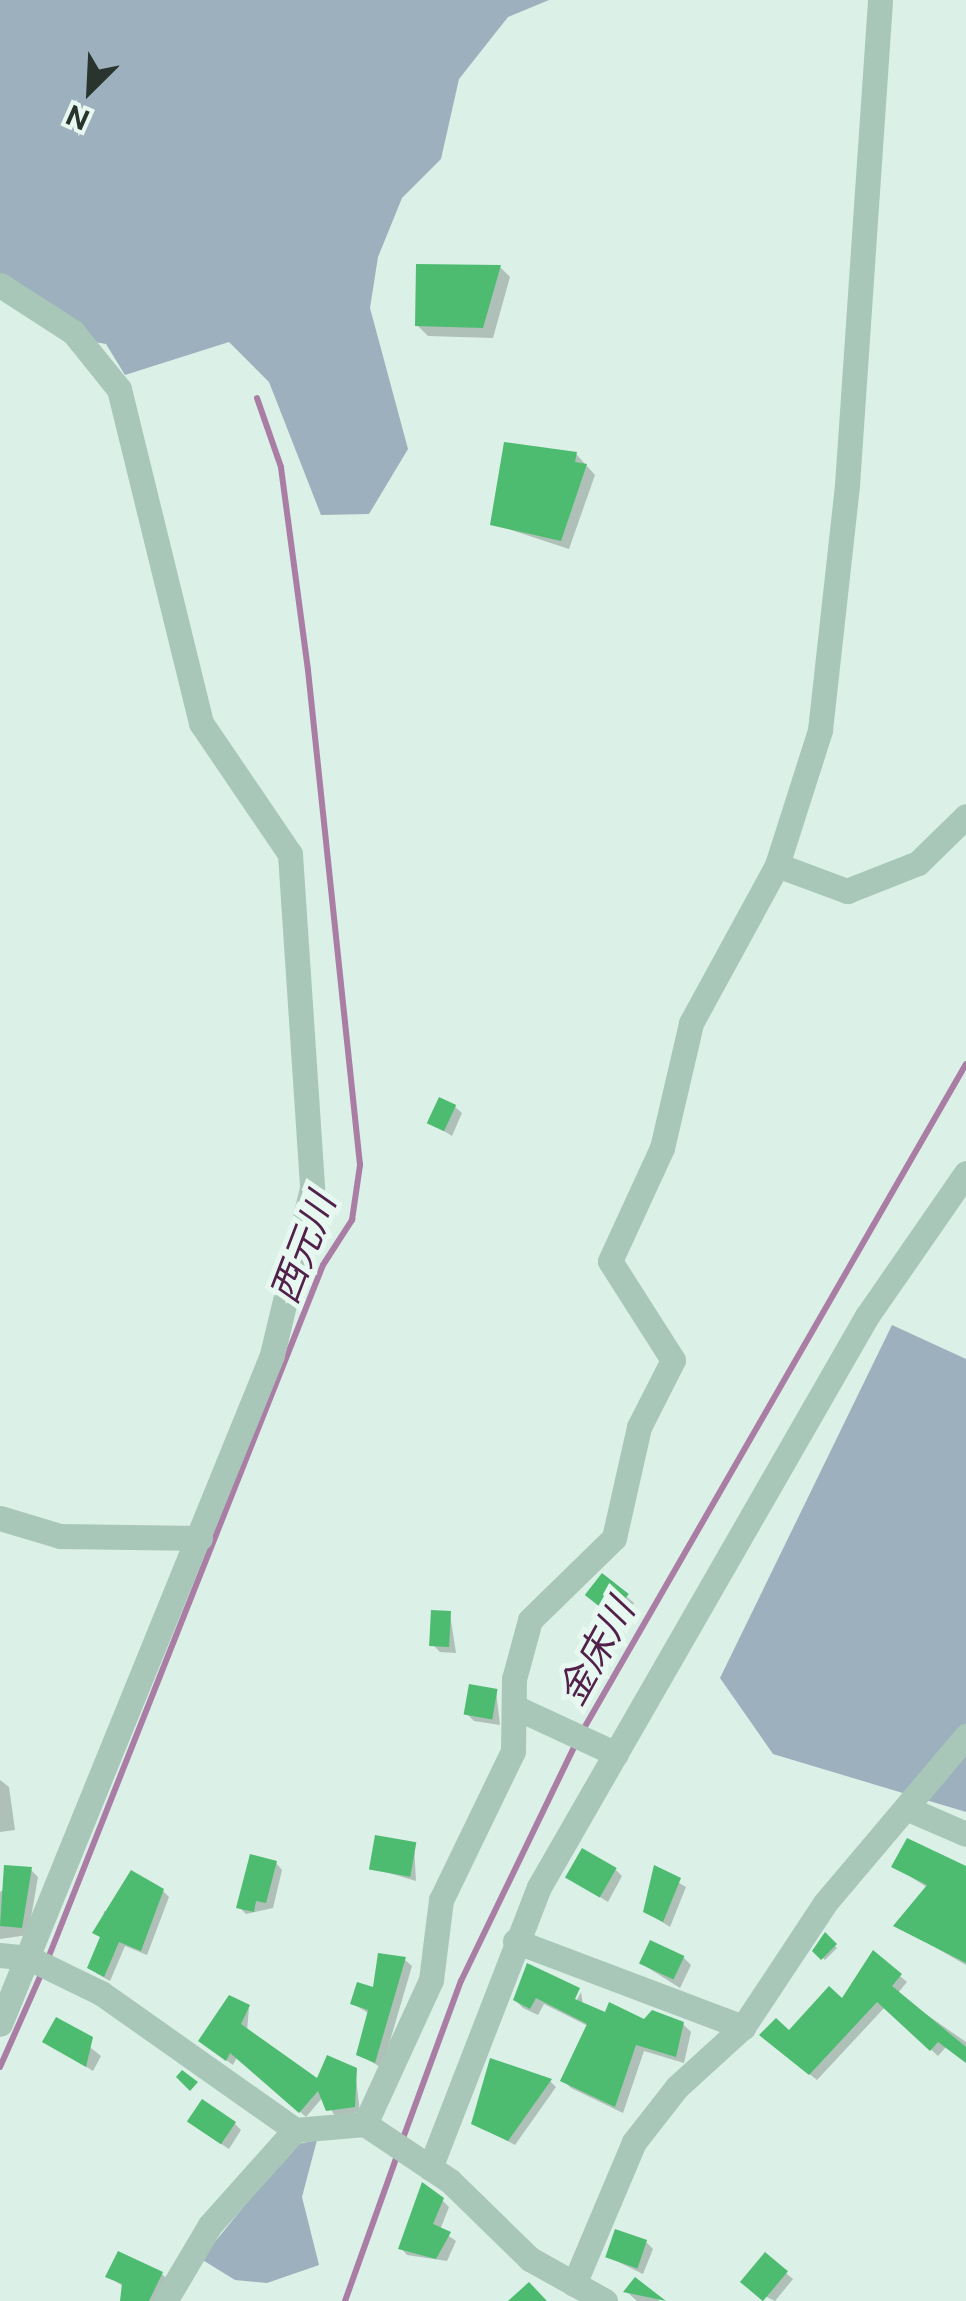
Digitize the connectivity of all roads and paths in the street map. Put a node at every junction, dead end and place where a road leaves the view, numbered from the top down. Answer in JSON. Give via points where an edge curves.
{"nodes":[{"id":1,"x":880,"y":0,"type":"edge"},
{"id":2,"x":0,"y":285,"type":"edge"},
{"id":3,"x":966,"y":816,"type":"edge"},
{"id":4,"x":777,"y":864,"type":"junction"},
{"id":5,"x":966,"y":1173,"type":"edge"},
{"id":6,"x":0,"y":1518,"type":"edge"},
{"id":7,"x":200,"y":1538,"type":"junction"},
{"id":8,"x":517,"y":1708,"type":"junction"},
{"id":9,"x":966,"y":1736,"type":"edge"},
{"id":10,"x":608,"y":1751,"type":"junction"},
{"id":11,"x":906,"y":1808,"type":"junction"},
{"id":12,"x":966,"y":1834,"type":"edge"},
{"id":13,"x":515,"y":1941,"type":"junction"},
{"id":14,"x":0,"y":1954,"type":"edge"},
{"id":15,"x":29,"y":1958,"type":"junction"},
{"id":16,"x":0,"y":2024,"type":"edge"},
{"id":17,"x":743,"y":2027,"type":"junction"},
{"id":18,"x":370,"y":2127,"type":"junction"},
{"id":19,"x":295,"y":2130,"type":"junction"},
{"id":20,"x":430,"y":2168,"type":"junction"},
{"id":21,"x":574,"y":2284,"type":"junction"},
{"id":22,"x":164,"y":2301,"type":"edge"},
{"id":23,"x":604,"y":2301,"type":"edge"}],
"edges":[{"from":1,"to":4,"type":"street","via":[[847,485],[820,730]]},
{"from":2,"to":7,"type":"street","via":[[73,332],[119,389],[200,723],[290,854],[312,1188],[272,1355]]},
{"from":3,"to":4,"type":"street","via":[[918,863],[847,891]]},
{"from":4,"to":8,"type":"street","via":[[691,1023],[662,1148],[610,1261],[673,1360],[639,1427],[614,1538],[530,1620],[514,1679]]},
{"from":5,"to":10,"type":"street","via":[[867,1316]]},
{"from":6,"to":7,"type":"street","via":[[60,1536]]},
{"from":7,"to":15,"type":"street"},
{"from":8,"to":10,"type":"street"},
{"from":8,"to":18,"type":"street","via":[[513,1751],[441,1900],[430,1980]]},
{"from":9,"to":11,"type":"street"},
{"from":10,"to":13,"type":"street"},
{"from":11,"to":12,"type":"street"},
{"from":11,"to":17,"type":"street","via":[[784,1957]]},
{"from":13,"to":17,"type":"street"},
{"from":13,"to":20,"type":"street"},
{"from":14,"to":15,"type":"street"},
{"from":15,"to":16,"type":"street"},
{"from":15,"to":19,"type":"street","via":[[152,2024]]},
{"from":17,"to":21,"type":"street","via":[[634,2142]]},
{"from":18,"to":19,"type":"street"},
{"from":18,"to":20,"type":"street"},
{"from":19,"to":22,"type":"street","via":[[210,2226]]},
{"from":20,"to":21,"type":"street","via":[[530,2258]]},
{"from":21,"to":23,"type":"street"}]}
